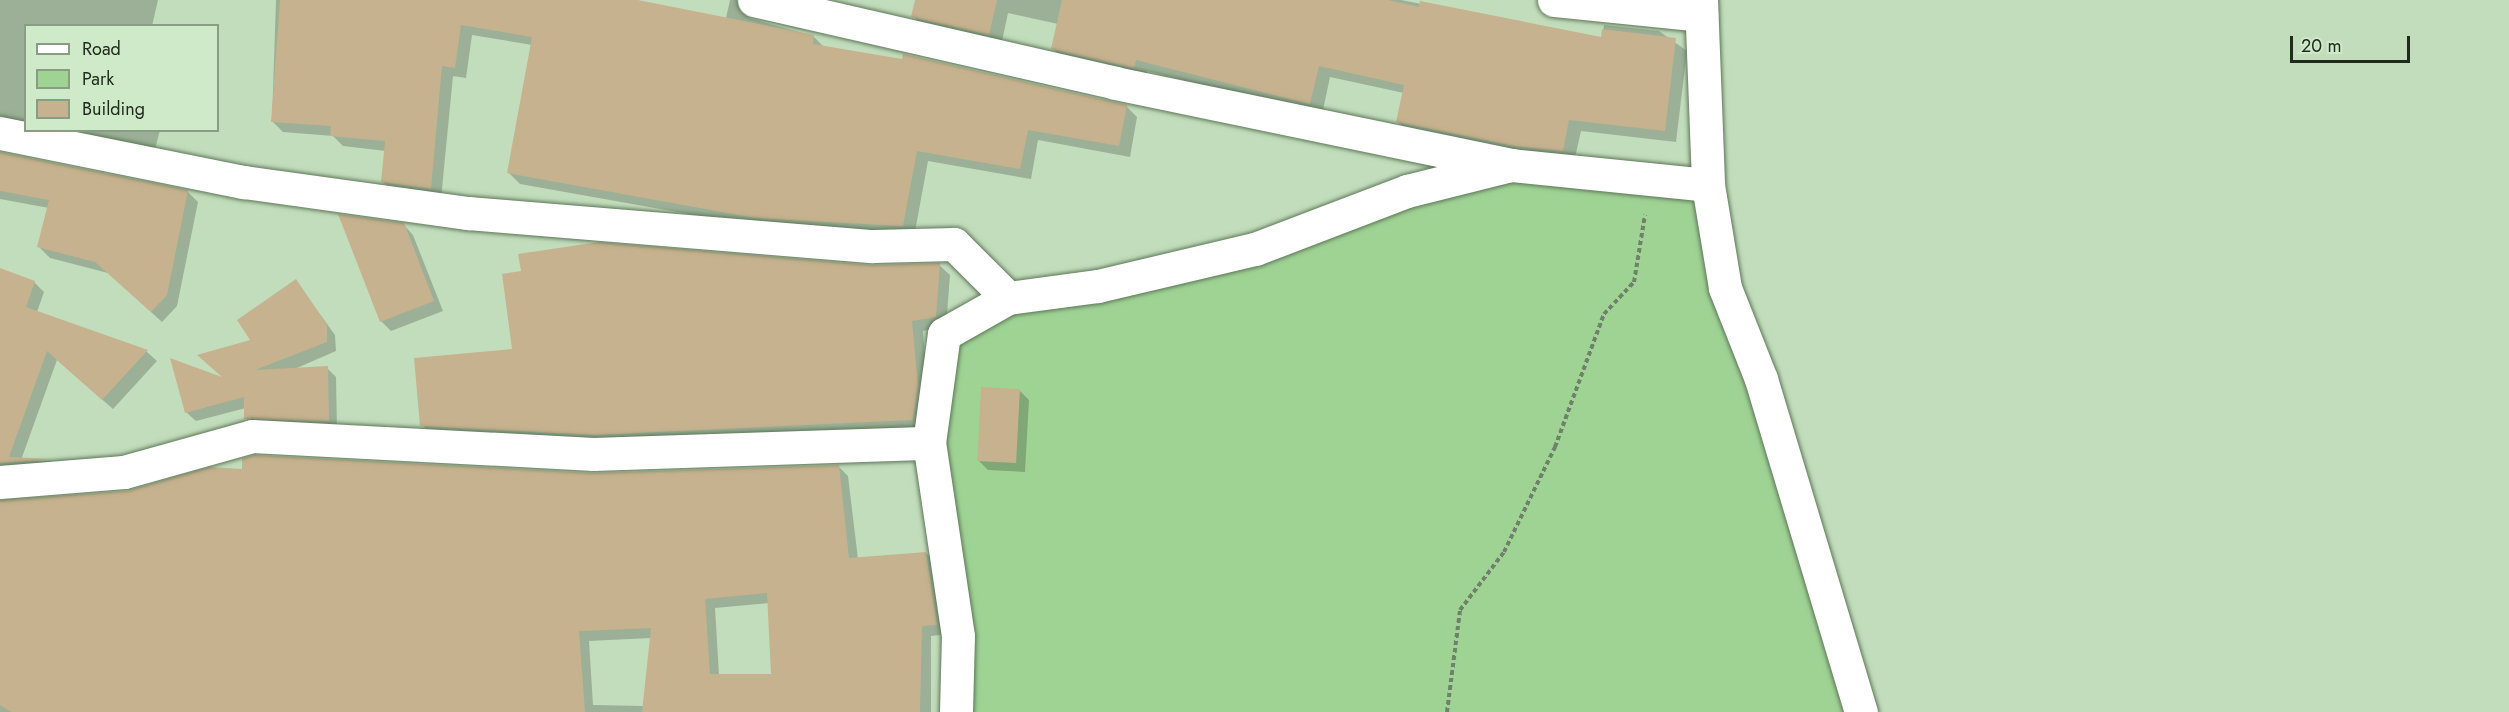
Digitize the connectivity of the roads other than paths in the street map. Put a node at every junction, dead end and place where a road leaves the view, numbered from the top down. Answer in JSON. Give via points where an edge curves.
{"nodes":[{"id":1,"x":754,"y":0,"type":"edge"},
{"id":2,"x":1554,"y":0,"type":"edge"},
{"id":3,"x":1701,"y":8,"type":"edge"},
{"id":4,"x":0,"y":133,"type":"edge"},
{"id":5,"x":1511,"y":165,"type":"junction"},
{"id":6,"x":1708,"y":185,"type":"junction"},
{"id":7,"x":1008,"y":297,"type":"junction"},
{"id":8,"x":929,"y":443,"type":"junction"},
{"id":9,"x":0,"y":482,"type":"edge"},
{"id":10,"x":956,"y":712,"type":"edge"},
{"id":11,"x":1861,"y":712,"type":"edge"}],
"edges":[{"from":1,"to":5,"type":"street","via":[[1115,83]]},
{"from":2,"to":3,"type":"street"},
{"from":3,"to":6,"type":"street"},
{"from":4,"to":7,"type":"street","via":[[244,182],[468,213],[873,246],[954,244]]},
{"from":5,"to":6,"type":"street"},
{"from":5,"to":7,"type":"street","via":[[1407,191],[1255,249],[1098,286]]},
{"from":6,"to":11,"type":"street","via":[[1725,288],[1761,379]]},
{"from":7,"to":8,"type":"street","via":[[944,334]]},
{"from":8,"to":9,"type":"street","via":[[594,454],[252,436],[124,472]]},
{"from":8,"to":10,"type":"street","via":[[958,636]]}]}
